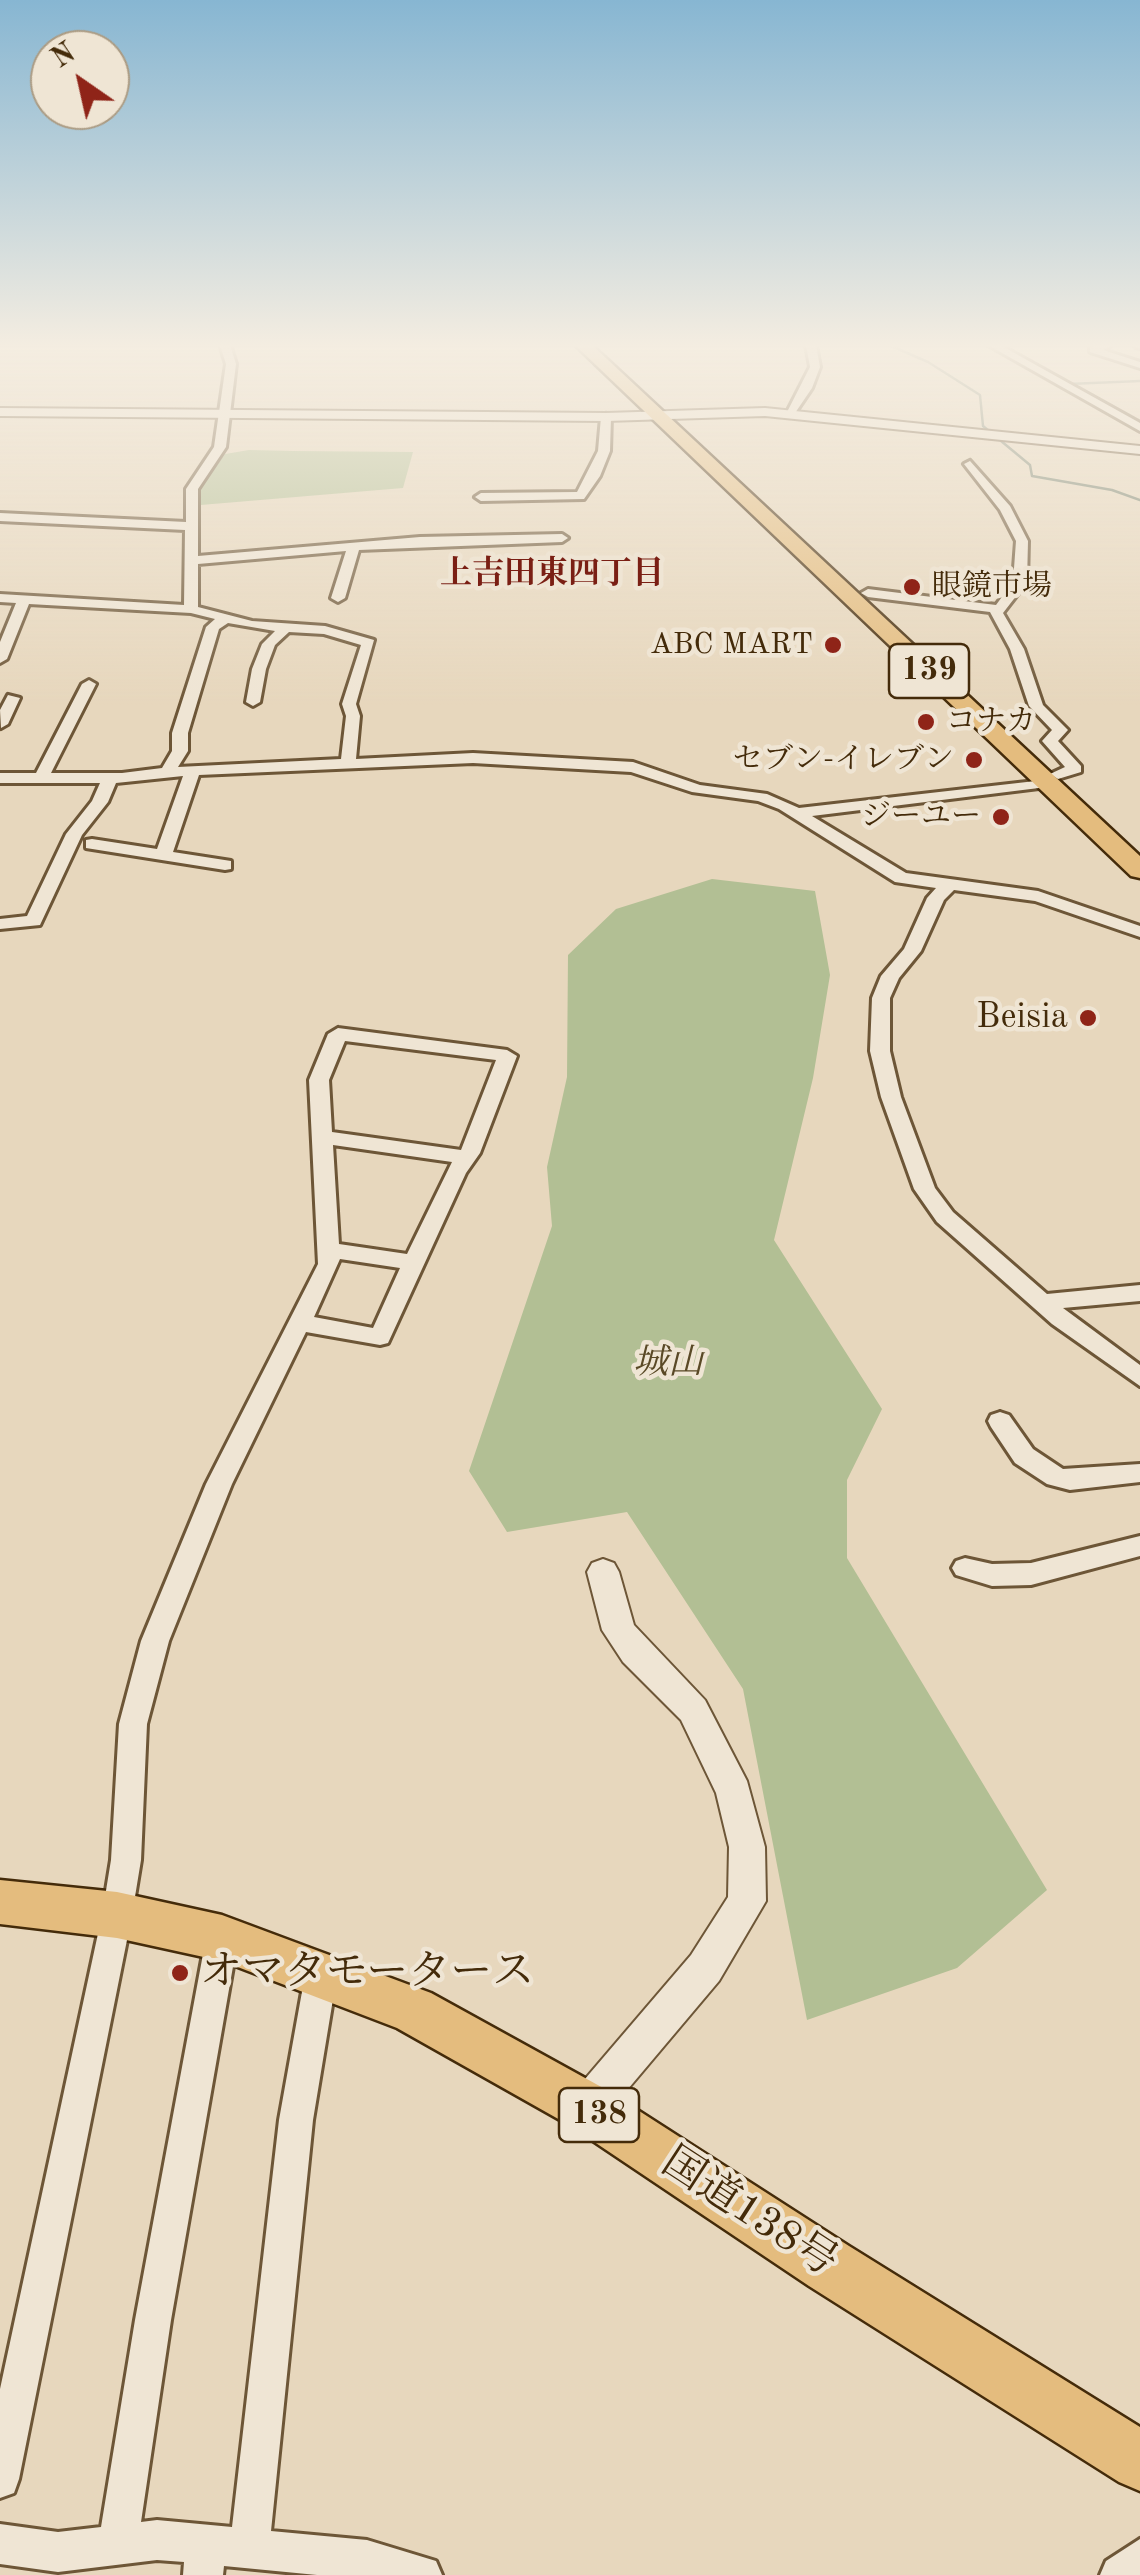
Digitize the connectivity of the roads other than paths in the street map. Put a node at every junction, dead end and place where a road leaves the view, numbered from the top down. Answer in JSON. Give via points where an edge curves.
{"nodes":[{"id":1,"x":208,"y":465,"type":"edge"},
{"id":2,"x":598,"y":465,"type":"edge"},
{"id":3,"x":719,"y":465,"type":"edge"},
{"id":4,"x":723,"y":465,"type":"edge"},
{"id":5,"x":971,"y":465,"type":"edge"},
{"id":6,"x":482,"y":497,"type":"dead end"},
{"id":7,"x":0,"y":516,"type":"edge"},
{"id":8,"x":188,"y":526,"type":"junction"},
{"id":9,"x":562,"y":538,"type":"dead end"},
{"id":10,"x":353,"y":548,"type":"junction"},
{"id":11,"x":189,"y":561,"type":"junction"},
{"id":12,"x":868,"y":593,"type":"junction"},
{"id":13,"x":25,"y":597,"type":"junction"},
{"id":14,"x":0,"y":598,"type":"edge"},
{"id":15,"x":190,"y":608,"type":"junction"},
{"id":16,"x":999,"y":609,"type":"junction"},
{"id":17,"x":226,"y":618,"type":"junction"},
{"id":18,"x":286,"y":627,"type":"junction"},
{"id":19,"x":320,"y":630,"type":"junction"},
{"id":20,"x":0,"y":659,"type":"edge"},
{"id":21,"x":89,"y":684,"type":"dead end"},
{"id":22,"x":252,"y":702,"type":"dead end"},
{"id":23,"x":348,"y":764,"type":"junction"},
{"id":24,"x":192,"y":771,"type":"junction"},
{"id":25,"x":167,"y":772,"type":"junction"},
{"id":26,"x":0,"y":778,"type":"edge"},
{"id":27,"x":41,"y":778,"type":"junction"},
{"id":28,"x":110,"y":778,"type":"junction"},
{"id":29,"x":1053,"y":778,"type":"junction"},
{"id":30,"x":797,"y":813,"type":"junction"},
{"id":31,"x":83,"y":826,"type":"junction"},
{"id":32,"x":1140,"y":852,"type":"edge"},
{"id":33,"x":163,"y":856,"type":"junction"},
{"id":34,"x":225,"y":865,"type":"dead end"},
{"id":35,"x":1140,"y":870,"type":"edge"},
{"id":36,"x":949,"y":885,"type":"junction"},
{"id":37,"x":0,"y":924,"type":"edge"},
{"id":38,"x":1140,"y":932,"type":"edge"},
{"id":39,"x":320,"y":1137,"type":"junction"},
{"id":40,"x":467,"y":1157,"type":"junction"},
{"id":41,"x":327,"y":1250,"type":"junction"},
{"id":42,"x":414,"y":1263,"type":"junction"},
{"id":43,"x":1140,"y":1293,"type":"edge"},
{"id":44,"x":1042,"y":1302,"type":"junction"},
{"id":45,"x":300,"y":1322,"type":"junction"},
{"id":46,"x":1140,"y":1377,"type":"edge"},
{"id":47,"x":1000,"y":1421,"type":"dead end"},
{"id":48,"x":1140,"y":1473,"type":"edge"},
{"id":49,"x":1140,"y":1546,"type":"edge"},
{"id":50,"x":965,"y":1568,"type":"dead end"},
{"id":51,"x":603,"y":1572,"type":"dead end"},
{"id":52,"x":0,"y":1902,"type":"edge"},
{"id":53,"x":116,"y":1915,"type":"junction"},
{"id":54,"x":222,"y":1938,"type":"junction"},
{"id":55,"x":321,"y":1975,"type":"junction"},
{"id":56,"x":587,"y":2108,"type":"junction"},
{"id":57,"x":1140,"y":2462,"type":"edge"},
{"id":58,"x":0,"y":2479,"type":"edge"},
{"id":59,"x":118,"y":2544,"type":"junction"},
{"id":60,"x":0,"y":2546,"type":"edge"},
{"id":61,"x":248,"y":2549,"type":"junction"},
{"id":62,"x":1140,"y":2559,"type":"edge"},
{"id":63,"x":204,"y":2560,"type":"edge"},
{"id":64,"x":336,"y":2566,"type":"edge"},
{"id":65,"x":422,"y":2575,"type":"edge"},
{"id":66,"x":1120,"y":2575,"type":"edge"}],
"edges":[{"from":1,"to":8,"type":"street","via":[[192,490]]},
{"from":2,"to":6,"type":"street","via":[[580,496]]},
{"from":3,"to":29,"type":"highway","number":"139"},
{"from":4,"to":12,"type":"highway","number":"139"},
{"from":5,"to":16,"type":"street","via":[[1006,508],[1022,541],[1020,582]]},
{"from":7,"to":8,"type":"street"},
{"from":8,"to":11,"type":"street"},
{"from":9,"to":10,"type":"street"},
{"from":10,"to":11,"type":"street"},
{"from":10,"to":19,"type":"street"},
{"from":11,"to":15,"type":"street"},
{"from":12,"to":16,"type":"street"},
{"from":12,"to":29,"type":"highway","number":"139"},
{"from":13,"to":14,"type":"street"},
{"from":13,"to":15,"type":"street"},
{"from":13,"to":20,"type":"street"},
{"from":15,"to":17,"type":"street"},
{"from":16,"to":29,"type":"street","via":[[1036,706],[1060,730],[1050,741],[1074,769]]},
{"from":17,"to":18,"type":"street"},
{"from":17,"to":25,"type":"street","via":[[213,628],[180,751]]},
{"from":18,"to":19,"type":"street"},
{"from":18,"to":22,"type":"street","via":[[269,644]]},
{"from":19,"to":23,"type":"street","via":[[368,643],[349,704]]},
{"from":21,"to":27,"type":"street"},
{"from":23,"to":24,"type":"street"},
{"from":23,"to":30,"type":"street","via":[[473,758],[632,767],[698,788],[760,797]]},
{"from":24,"to":25,"type":"street"},
{"from":24,"to":33,"type":"street"},
{"from":25,"to":28,"type":"street"},
{"from":26,"to":27,"type":"street"},
{"from":27,"to":28,"type":"street"},
{"from":28,"to":31,"type":"street"},
{"from":29,"to":30,"type":"street"},
{"from":29,"to":32,"type":"highway","number":"139"},
{"from":29,"to":35,"type":"highway","number":"139"},
{"from":30,"to":36,"type":"street","via":[[901,878]]},
{"from":31,"to":33,"type":"street","via":[[98,830],[92,853]]},
{"from":31,"to":37,"type":"street","via":[[34,921]]},
{"from":33,"to":34,"type":"street"},
{"from":36,"to":38,"type":"street","via":[[1038,896]]},
{"from":36,"to":44,"type":"street","via":[[890,976],[881,998],[880,1052],[925,1189],[946,1217]]},
{"from":39,"to":40,"type":"street"},
{"from":39,"to":40,"type":"street","via":[[319,1080],[338,1034],[507,1056]]},
{"from":39,"to":41,"type":"street"},
{"from":40,"to":42,"type":"street"},
{"from":41,"to":42,"type":"street"},
{"from":41,"to":45,"type":"street","via":[[329,1264]]},
{"from":42,"to":45,"type":"street","via":[[380,1337]]},
{"from":43,"to":44,"type":"street"},
{"from":44,"to":46,"type":"street"},
{"from":45,"to":53,"type":"street","via":[[219,1484],[155,1640],[133,1724],[126,1860]]},
{"from":47,"to":48,"type":"street","via":[[1024,1456],[1056,1477]]},
{"from":49,"to":50,"type":"street","via":[[1032,1574],[992,1576]]},
{"from":51,"to":56,"type":"street","via":[[619,1630],[693,1710],[734,1792],[747,1847],[747,1901],[705,1968]]},
{"from":52,"to":53,"type":"highway","name":"国道138号","number":"138"},
{"from":53,"to":54,"type":"highway","name":"国道138号","number":"138"},
{"from":53,"to":58,"type":"street"},
{"from":54,"to":55,"type":"highway","name":"国道138号","number":"138"},
{"from":54,"to":59,"type":"street"},
{"from":55,"to":56,"type":"highway","name":"国道138号","number":"138","via":[[412,2010]]},
{"from":55,"to":61,"type":"street","via":[[296,2120]]},
{"from":56,"to":57,"type":"highway","name":"国道138号","number":"138"},
{"from":59,"to":60,"type":"street","via":[[58,2552]]},
{"from":59,"to":63,"type":"street","via":[[157,2540]]},
{"from":61,"to":63,"type":"street"},
{"from":61,"to":64,"type":"street"},
{"from":62,"to":66,"type":"street"},
{"from":64,"to":65,"type":"street","via":[[382,2563]]}]}
